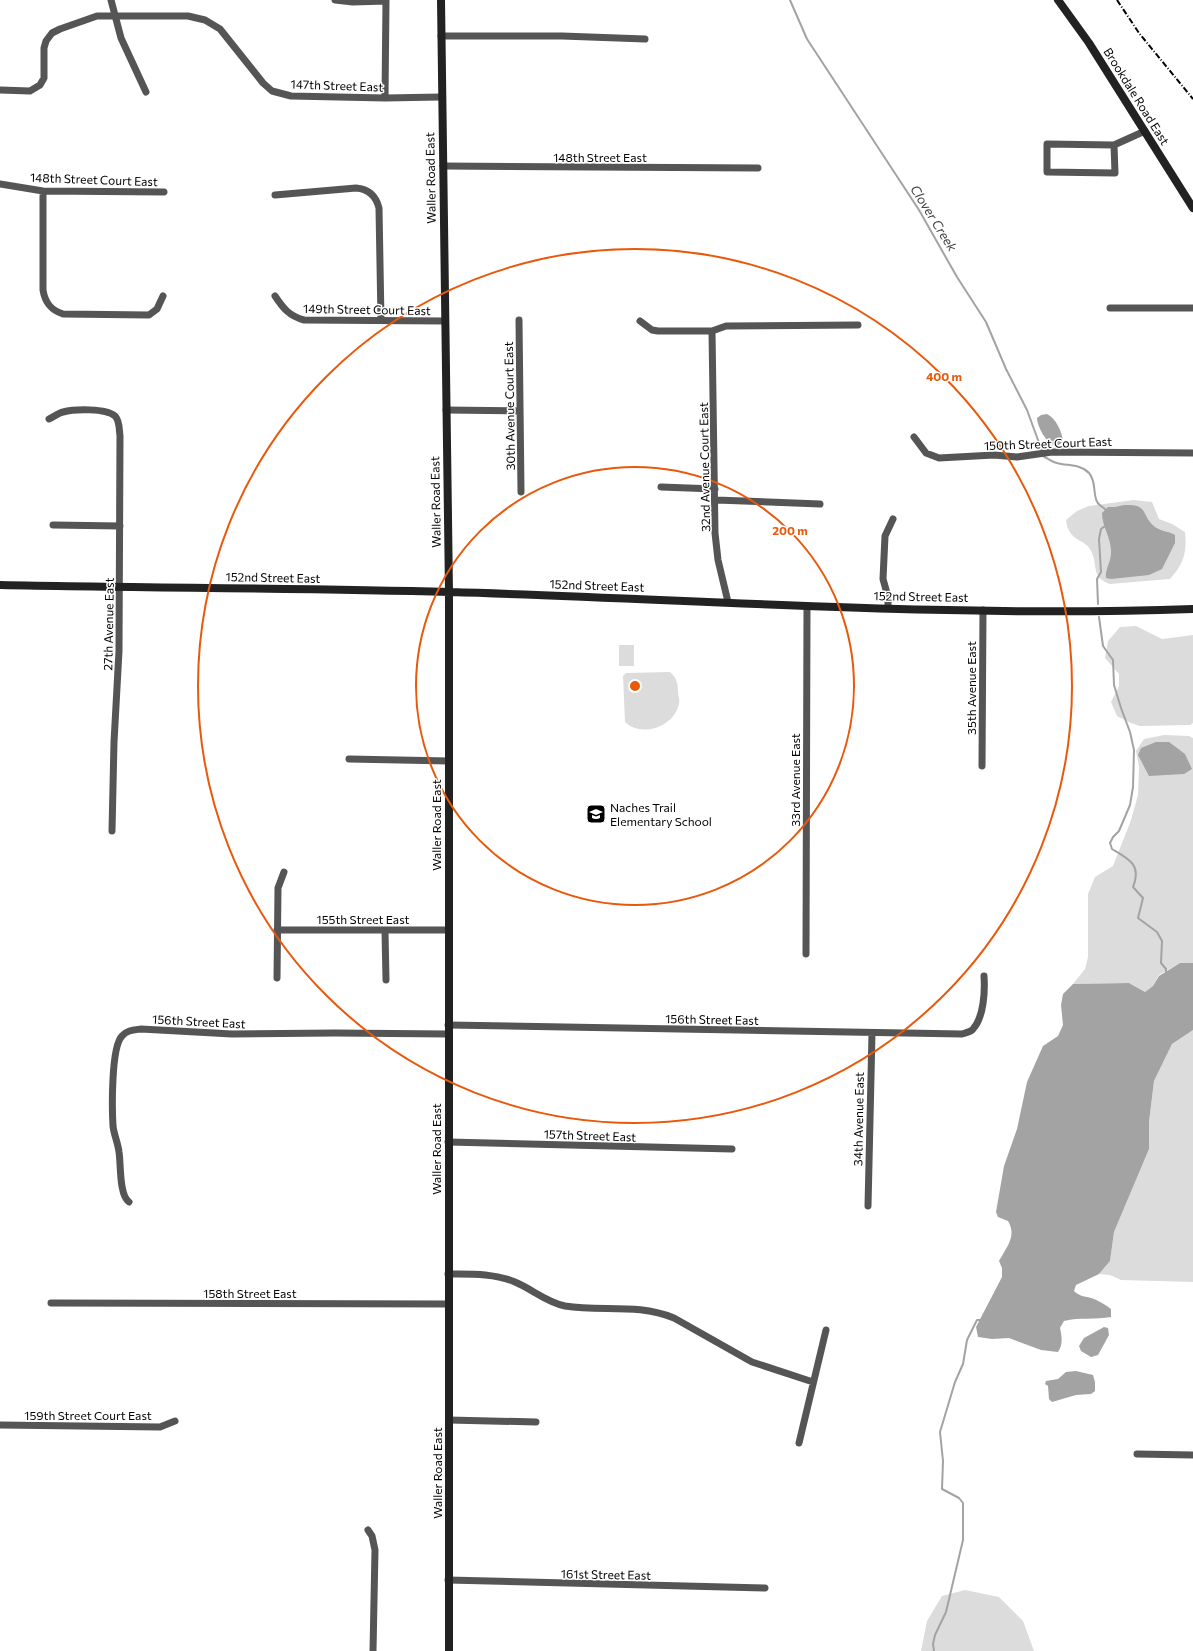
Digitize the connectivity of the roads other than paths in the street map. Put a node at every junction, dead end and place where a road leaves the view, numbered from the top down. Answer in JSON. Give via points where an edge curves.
{"nodes":[{"id":1,"x":111,"y":0,"type":"edge"},
{"id":2,"x":336,"y":0,"type":"edge"},
{"id":3,"x":386,"y":0,"type":"edge"},
{"id":4,"x":441,"y":0,"type":"edge"},
{"id":5,"x":1058,"y":0,"type":"edge"},
{"id":6,"x":114,"y":15,"type":"junction"},
{"id":7,"x":441,"y":36,"type":"junction"},
{"id":8,"x":645,"y":39,"type":"dead end"},
{"id":9,"x":0,"y":90,"type":"edge"},
{"id":10,"x":146,"y":92,"type":"dead end"},
{"id":11,"x":441,"y":97,"type":"junction"},
{"id":12,"x":385,"y":98,"type":"junction"},
{"id":13,"x":1145,"y":130,"type":"junction"},
{"id":14,"x":1114,"y":146,"type":"junction"},
{"id":15,"x":443,"y":166,"type":"junction"},
{"id":16,"x":758,"y":168,"type":"dead end"},
{"id":17,"x":0,"y":184,"type":"edge"},
{"id":18,"x":43,"y":191,"type":"junction"},
{"id":19,"x":164,"y":192,"type":"dead end"},
{"id":20,"x":275,"y":195,"type":"dead end"},
{"id":21,"x":1193,"y":208,"type":"edge"},
{"id":22,"x":163,"y":296,"type":"dead end"},
{"id":23,"x":275,"y":296,"type":"dead end"},
{"id":24,"x":1110,"y":308,"type":"dead end"},
{"id":25,"x":1193,"y":308,"type":"edge"},
{"id":26,"x":380,"y":320,"type":"junction"},
{"id":27,"x":519,"y":320,"type":"dead end"},
{"id":28,"x":444,"y":321,"type":"junction"},
{"id":29,"x":640,"y":321,"type":"dead end"},
{"id":30,"x":858,"y":325,"type":"dead end"},
{"id":31,"x":712,"y":332,"type":"junction"},
{"id":32,"x":446,"y":410,"type":"junction"},
{"id":33,"x":520,"y":411,"type":"junction"},
{"id":34,"x":49,"y":420,"type":"dead end"},
{"id":35,"x":914,"y":437,"type":"dead end"},
{"id":36,"x":1193,"y":453,"type":"edge"},
{"id":37,"x":661,"y":487,"type":"dead end"},
{"id":38,"x":715,"y":489,"type":"junction"},
{"id":39,"x":521,"y":492,"type":"dead end"},
{"id":40,"x":716,"y":500,"type":"junction"},
{"id":41,"x":820,"y":504,"type":"dead end"},
{"id":42,"x":893,"y":519,"type":"dead end"},
{"id":43,"x":54,"y":525,"type":"dead end"},
{"id":44,"x":120,"y":526,"type":"junction"},
{"id":45,"x":0,"y":585,"type":"edge"},
{"id":46,"x":120,"y":587,"type":"junction"},
{"id":47,"x":449,"y":592,"type":"junction"},
{"id":48,"x":728,"y":602,"type":"junction"},
{"id":49,"x":807,"y":606,"type":"junction"},
{"id":50,"x":888,"y":608,"type":"junction"},
{"id":51,"x":1193,"y":609,"type":"edge"},
{"id":52,"x":983,"y":610,"type":"junction"},
{"id":53,"x":349,"y":759,"type":"dead end"},
{"id":54,"x":449,"y":761,"type":"junction"},
{"id":55,"x":982,"y":766,"type":"dead end"},
{"id":56,"x":112,"y":831,"type":"dead end"},
{"id":57,"x":284,"y":872,"type":"dead end"},
{"id":58,"x":277,"y":930,"type":"junction"},
{"id":59,"x":448,"y":930,"type":"junction"},
{"id":60,"x":385,"y":931,"type":"junction"},
{"id":61,"x":806,"y":954,"type":"dead end"},
{"id":62,"x":984,"y":976,"type":"dead end"},
{"id":63,"x":277,"y":978,"type":"dead end"},
{"id":64,"x":386,"y":980,"type":"dead end"},
{"id":65,"x":448,"y":1024,"type":"junction"},
{"id":66,"x":872,"y":1033,"type":"junction"},
{"id":67,"x":448,"y":1034,"type":"junction"},
{"id":68,"x":448,"y":1142,"type":"junction"},
{"id":69,"x":732,"y":1149,"type":"dead end"},
{"id":70,"x":129,"y":1202,"type":"dead end"},
{"id":71,"x":868,"y":1206,"type":"dead end"},
{"id":72,"x":448,"y":1274,"type":"junction"},
{"id":73,"x":51,"y":1303,"type":"dead end"},
{"id":74,"x":449,"y":1304,"type":"junction"},
{"id":75,"x":826,"y":1330,"type":"dead end"},
{"id":76,"x":813,"y":1382,"type":"junction"},
{"id":77,"x":449,"y":1420,"type":"junction"},
{"id":78,"x":175,"y":1421,"type":"dead end"},
{"id":79,"x":536,"y":1422,"type":"dead end"},
{"id":80,"x":0,"y":1425,"type":"edge"},
{"id":81,"x":799,"y":1442,"type":"dead end"},
{"id":82,"x":1137,"y":1454,"type":"dead end"},
{"id":83,"x":1193,"y":1455,"type":"edge"},
{"id":84,"x":368,"y":1530,"type":"dead end"},
{"id":85,"x":448,"y":1580,"type":"junction"},
{"id":86,"x":764,"y":1588,"type":"dead end"},
{"id":87,"x":373,"y":1651,"type":"edge"},
{"id":88,"x":449,"y":1651,"type":"edge"}],
"edges":[{"from":1,"to":6,"type":"street"},
{"from":2,"to":3,"type":"street"},
{"from":3,"to":12,"type":"street"},
{"from":4,"to":7,"type":"street","name":"Waller Road East"},
{"from":5,"to":13,"type":"street","name":"Brookdale Road East"},
{"from":6,"to":9,"type":"street","name":"147th Street East","via":[[96,16],[52,33],[44,48],[44,78],[38,87],[30,91]]},
{"from":6,"to":10,"type":"street","via":[[121,38]]},
{"from":6,"to":12,"type":"street","name":"147th Street East","via":[[188,16],[211,23],[220,29],[272,91],[291,96]]},
{"from":7,"to":8,"type":"street"},
{"from":7,"to":11,"type":"street","name":"Waller Road East"},
{"from":11,"to":12,"type":"street","name":"147th Street East"},
{"from":11,"to":15,"type":"street","name":"Waller Road East"},
{"from":13,"to":14,"type":"street"},
{"from":13,"to":21,"type":"street","name":"Brookdale Road East"},
{"from":14,"to":14,"type":"street","via":[[1047,144],[1047,172],[1115,173]]},
{"from":15,"to":16,"type":"street","name":"148th Street East"},
{"from":15,"to":28,"type":"street","name":"Waller Road East"},
{"from":17,"to":18,"type":"street","name":"148th Street Court East"},
{"from":18,"to":19,"type":"street","name":"148th Street Court East"},
{"from":18,"to":22,"type":"street","via":[[43,290],[52,310],[63,314],[149,315],[157,310]]},
{"from":20,"to":26,"type":"street","via":[[356,188],[365,190],[375,197],[379,208]]},
{"from":23,"to":26,"type":"street","name":"149th Street Court East","via":[[284,310],[295,318]]},
{"from":24,"to":25,"type":"street"},
{"from":26,"to":28,"type":"street","name":"149th Street Court East"},
{"from":27,"to":33,"type":"street","name":"30th Avenue Court East"},
{"from":28,"to":32,"type":"street","name":"Waller Road East"},
{"from":29,"to":31,"type":"street","via":[[652,330],[658,331]]},
{"from":30,"to":31,"type":"street","via":[[726,326]]},
{"from":31,"to":38,"type":"street","name":"32nd Avenue Court East"},
{"from":32,"to":33,"type":"street"},
{"from":32,"to":47,"type":"street","name":"Waller Road East"},
{"from":33,"to":39,"type":"street","name":"30th Avenue Court East"},
{"from":34,"to":44,"type":"street","name":"27th Avenue East","via":[[71,410],[104,411],[116,417],[120,436]]},
{"from":35,"to":36,"type":"street","name":"150th Street Court East","via":[[926,453],[939,458],[1017,456],[1052,452]]},
{"from":37,"to":38,"type":"street"},
{"from":38,"to":40,"type":"street","name":"32nd Avenue Court East"},
{"from":40,"to":41,"type":"street"},
{"from":40,"to":48,"type":"street","name":"32nd Avenue Court East","via":[[718,560]]},
{"from":42,"to":50,"type":"street","via":[[885,536],[884,579]]},
{"from":43,"to":44,"type":"street"},
{"from":44,"to":46,"type":"street","name":"27th Avenue East"},
{"from":45,"to":46,"type":"street","name":"152nd Street East"},
{"from":46,"to":47,"type":"street","name":"152nd Street East"},
{"from":46,"to":56,"type":"street","name":"27th Avenue East","via":[[120,651],[114,735]]},
{"from":47,"to":48,"type":"street","name":"152nd Street East"},
{"from":47,"to":54,"type":"street","name":"Waller Road East"},
{"from":48,"to":49,"type":"street","name":"152nd Street East"},
{"from":49,"to":50,"type":"street","name":"152nd Street East"},
{"from":49,"to":61,"type":"street","name":"33rd Avenue East"},
{"from":50,"to":52,"type":"street","name":"152nd Street East"},
{"from":51,"to":52,"type":"street","name":"152nd Street East"},
{"from":52,"to":55,"type":"street","name":"35th Avenue East"},
{"from":53,"to":54,"type":"street"},
{"from":54,"to":59,"type":"street","name":"Waller Road East"},
{"from":57,"to":58,"type":"street","via":[[278,888]]},
{"from":58,"to":60,"type":"street","name":"155th Street East"},
{"from":58,"to":63,"type":"street"},
{"from":59,"to":60,"type":"street","name":"155th Street East"},
{"from":59,"to":65,"type":"street","name":"Waller Road East"},
{"from":60,"to":64,"type":"street"},
{"from":62,"to":66,"type":"street","name":"156th Street East","via":[[985,993],[974,1028],[962,1034]]},
{"from":65,"to":66,"type":"street","name":"156th Street East"},
{"from":65,"to":67,"type":"street","name":"Waller Road East"},
{"from":66,"to":71,"type":"street","name":"34th Avenue East"},
{"from":67,"to":68,"type":"street","name":"Waller Road East"},
{"from":67,"to":70,"type":"street","name":"156th Street East","via":[[232,1034],[129,1030],[121,1036],[117,1045],[112,1102],[122,1191]]},
{"from":68,"to":69,"type":"street","name":"157th Street East"},
{"from":68,"to":72,"type":"street","name":"Waller Road East"},
{"from":72,"to":74,"type":"street","name":"Waller Road East"},
{"from":72,"to":76,"type":"street","via":[[492,1275],[506,1278],[548,1300],[566,1306],[638,1308],[661,1312],[752,1362]]},
{"from":73,"to":74,"type":"street","name":"158th Street East"},
{"from":74,"to":77,"type":"street","name":"Waller Road East"},
{"from":75,"to":76,"type":"street"},
{"from":76,"to":81,"type":"street"},
{"from":77,"to":79,"type":"street"},
{"from":77,"to":85,"type":"street","name":"Waller Road East"},
{"from":78,"to":80,"type":"street","name":"159th Street Court East","via":[[160,1427]]},
{"from":82,"to":83,"type":"street"},
{"from":84,"to":87,"type":"street","via":[[375,1550]]},
{"from":85,"to":86,"type":"street","name":"161st Street East"},
{"from":85,"to":88,"type":"street","name":"Waller Road East"}]}
